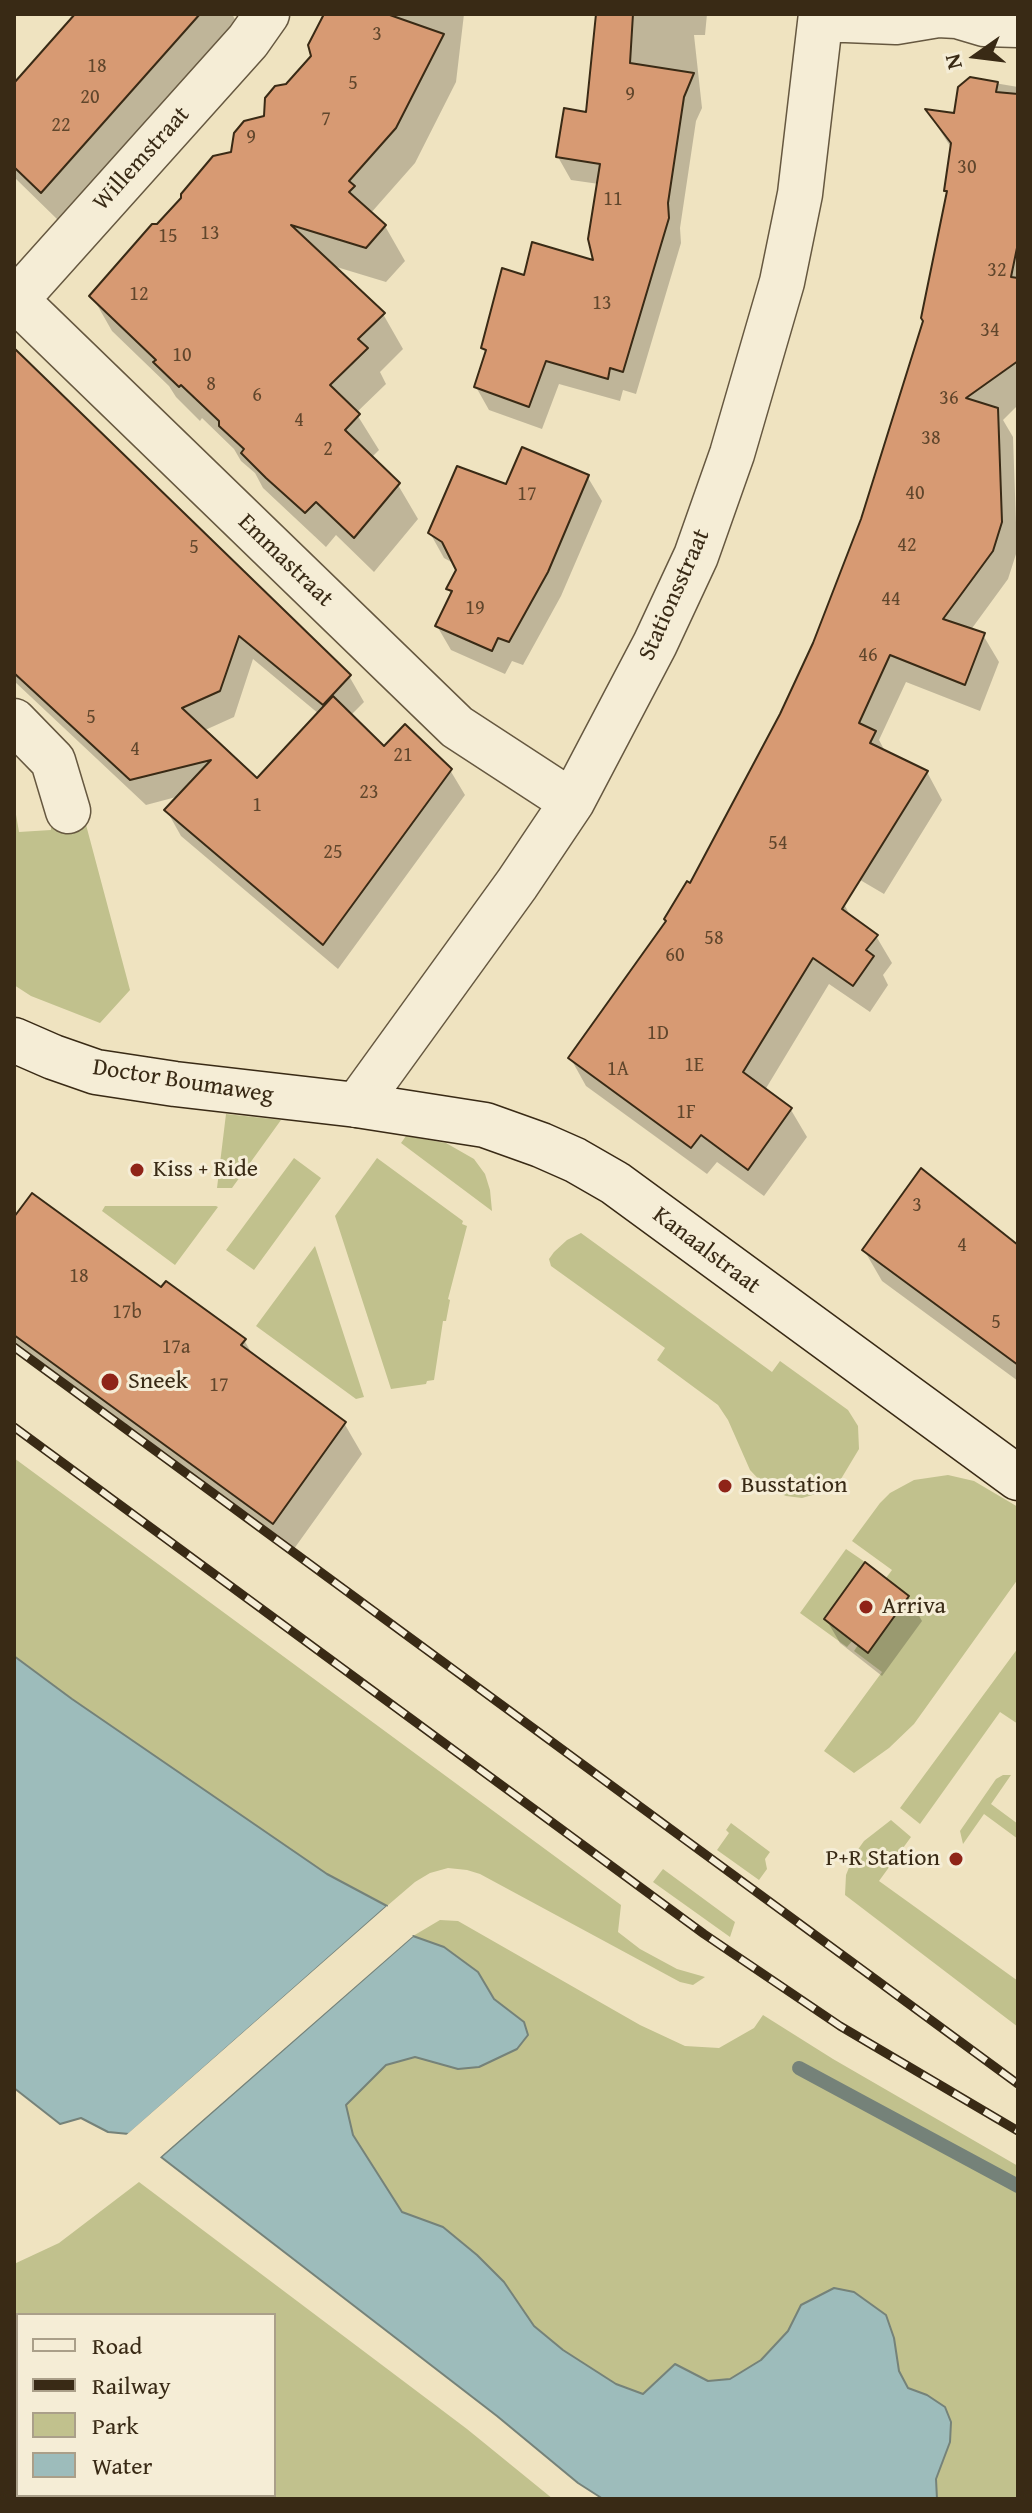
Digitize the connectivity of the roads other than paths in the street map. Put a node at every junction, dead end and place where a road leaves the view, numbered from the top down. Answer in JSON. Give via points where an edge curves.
{"nodes":[{"id":1,"x":267,"y":14,"type":"edge"},
{"id":2,"x":821,"y":17,"type":"edge"},
{"id":3,"x":1018,"y":25,"type":"edge"},
{"id":4,"x":20,"y":283,"type":"edge"},
{"id":5,"x":14,"y":721,"type":"edge"},
{"id":6,"x":572,"y":802,"type":"junction"},
{"id":7,"x":68,"y":811,"type":"dead end"},
{"id":8,"x":14,"y":1040,"type":"edge"},
{"id":9,"x":357,"y":1105,"type":"junction"},
{"id":10,"x":1018,"y":1478,"type":"edge"}],
"edges":[{"from":1,"to":4,"type":"street","name":"Willemstraat","via":[[248,41]]},
{"from":2,"to":3,"type":"street","via":[[896,22],[938,15]]},
{"from":2,"to":6,"type":"street","name":"Stationsstraat","via":[[800,194],[782,282],[732,454],[696,556]]},
{"from":4,"to":6,"type":"street","name":"Emmastraat","via":[[457,727]]},
{"from":5,"to":7,"type":"street","via":[[53,761]]},
{"from":6,"to":9,"type":"street","name":"Stationsstraat"},
{"from":8,"to":9,"type":"street","name":"Doctor Boumaweg","via":[[96,1072]]},
{"from":9,"to":10,"type":"street","name":"Kanaalstraat","via":[[485,1125],[575,1160],[615,1183]]}]}
